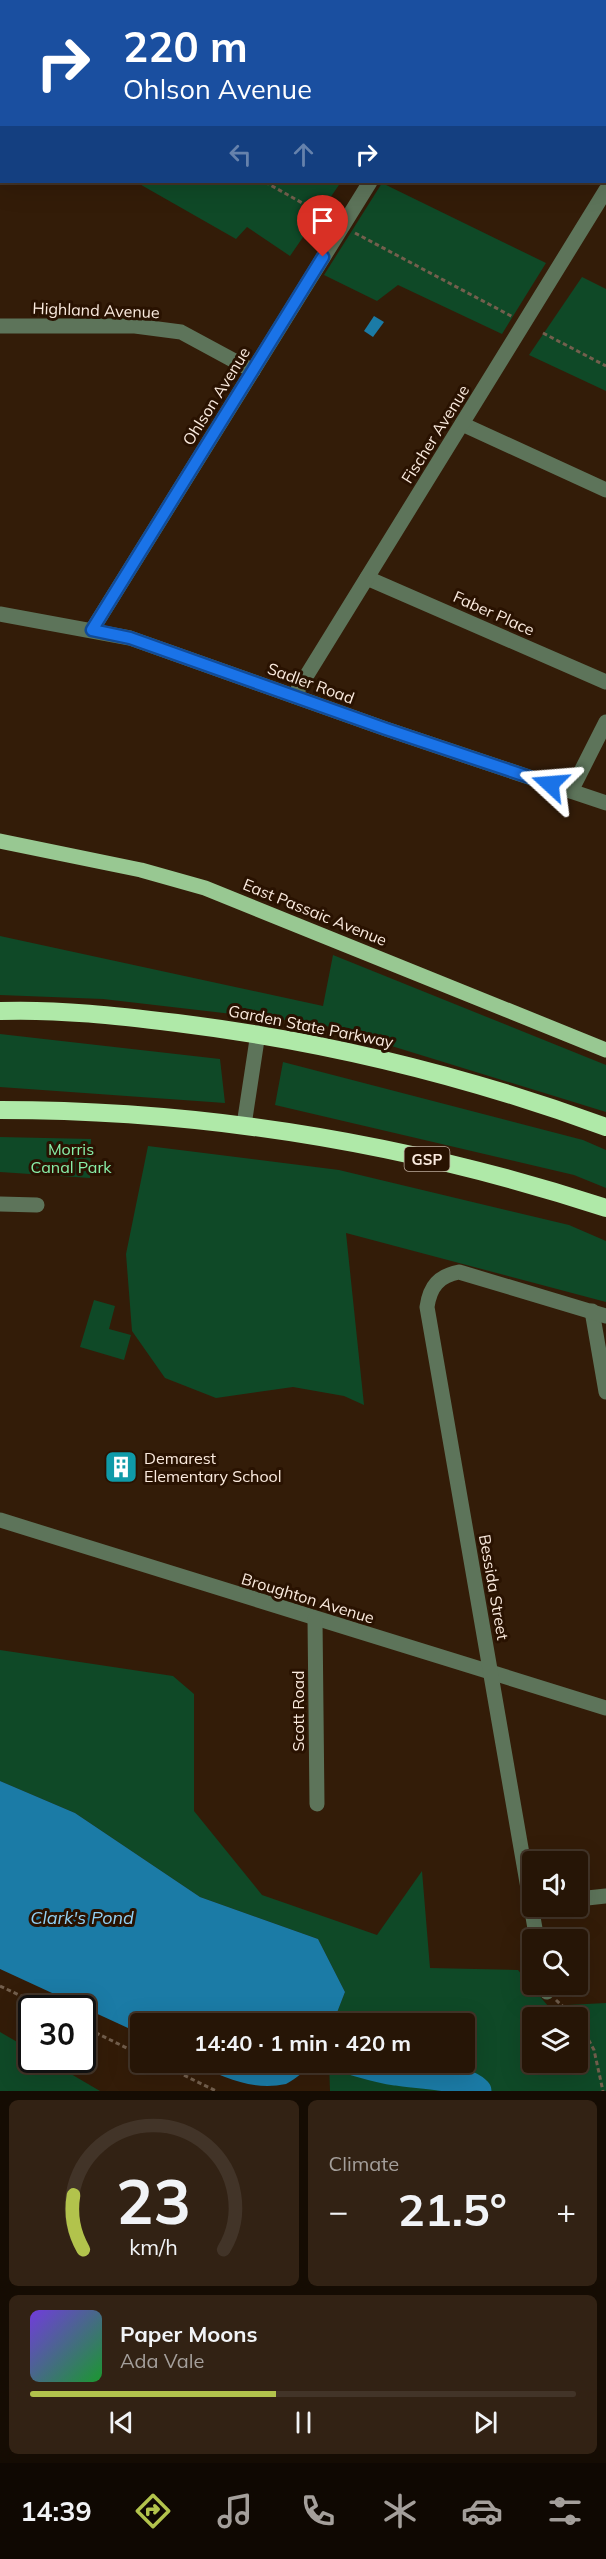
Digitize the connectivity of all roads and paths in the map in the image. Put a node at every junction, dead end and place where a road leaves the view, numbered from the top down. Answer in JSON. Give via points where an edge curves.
{"nodes":[{"id":1,"x":267,"y":183,"type":"edge"},
{"id":2,"x":369,"y":183,"type":"edge"},
{"id":3,"x":606,"y":190,"type":"edge"},
{"id":4,"x":320,"y":213,"type":"dead end"},
{"id":5,"x":348,"y":229,"type":"dead end"},
{"id":6,"x":518,"y":320,"type":"dead end"},
{"id":7,"x":0,"y":326,"type":"edge"},
{"id":8,"x":543,"y":333,"type":"dead end"},
{"id":9,"x":606,"y":366,"type":"edge"},
{"id":10,"x":253,"y":371,"type":"junction"},
{"id":11,"x":462,"y":424,"type":"junction"},
{"id":12,"x":606,"y":490,"type":"edge"},
{"id":13,"x":367,"y":578,"type":"junction"},
{"id":14,"x":0,"y":614,"type":"edge"},
{"id":15,"x":92,"y":630,"type":"junction"},
{"id":16,"x":606,"y":682,"type":"edge"},
{"id":17,"x":294,"y":696,"type":"junction"},
{"id":18,"x":606,"y":722,"type":"edge"},
{"id":19,"x":571,"y":791,"type":"junction"},
{"id":20,"x":606,"y":803,"type":"edge"},
{"id":21,"x":0,"y":841,"type":"edge"},
{"id":22,"x":0,"y":1011,"type":"edge"},
{"id":23,"x":258,"y":1033,"type":"junction"},
{"id":24,"x":606,"y":1050,"type":"edge"},
{"id":25,"x":0,"y":1110,"type":"edge"},
{"id":26,"x":244,"y":1125,"type":"junction"},
{"id":27,"x":606,"y":1127,"type":"edge"},
{"id":28,"x":0,"y":1204,"type":"edge"},
{"id":29,"x":37,"y":1205,"type":"dead end"},
{"id":30,"x":606,"y":1208,"type":"edge"},
{"id":31,"x":599,"y":1313,"type":"edge"},
{"id":32,"x":606,"y":1392,"type":"edge"},
{"id":33,"x":0,"y":1520,"type":"edge"},
{"id":34,"x":315,"y":1619,"type":"junction"},
{"id":35,"x":491,"y":1674,"type":"junction"},
{"id":36,"x":606,"y":1708,"type":"edge"},
{"id":37,"x":317,"y":1804,"type":"dead end"},
{"id":38,"x":522,"y":1851,"type":"edge"},
{"id":39,"x":606,"y":1896,"type":"edge"},
{"id":40,"x":588,"y":1898,"type":"edge"},
{"id":41,"x":0,"y":1986,"type":"edge"},
{"id":42,"x":19,"y":1995,"type":"edge"},
{"id":43,"x":553,"y":1995,"type":"edge"},
{"id":44,"x":564,"y":2007,"type":"edge"},
{"id":45,"x":96,"y":2033,"type":"edge"},
{"id":46,"x":588,"y":2040,"type":"edge"},
{"id":47,"x":130,"y":2050,"type":"edge"},
{"id":48,"x":180,"y":2073,"type":"edge"},
{"id":49,"x":216,"y":2091,"type":"edge"},
{"id":50,"x":603,"y":2091,"type":"edge"}],
"edges":[{"from":1,"to":4,"type":"path"},
{"from":2,"to":10,"type":"street","name":"Ohlson Avenue"},
{"from":3,"to":11,"type":"street","name":"Fischer Avenue"},
{"from":5,"to":6,"type":"path"},
{"from":7,"to":10,"type":"street","name":"Highland Avenue","via":[[135,326],[181,332]]},
{"from":8,"to":9,"type":"path"},
{"from":10,"to":15,"type":"street","name":"Ohlson Avenue"},
{"from":11,"to":12,"type":"street"},
{"from":11,"to":13,"type":"street","name":"Fischer Avenue"},
{"from":13,"to":16,"type":"street","name":"Faber Place"},
{"from":13,"to":17,"type":"street","name":"Fischer Avenue"},
{"from":14,"to":15,"type":"street","name":"Sadler Road"},
{"from":15,"to":17,"type":"street","name":"Sadler Road","via":[[130,638]]},
{"from":17,"to":19,"type":"street","name":"Sadler Road"},
{"from":18,"to":19,"type":"street"},
{"from":19,"to":20,"type":"street","name":"Sadler Road"},
{"from":21,"to":24,"type":"main road","name":"East Passaic Avenue","via":[[141,870],[205,888]]},
{"from":22,"to":23,"type":"highway","name":"Garden State Parkway","via":[[143,1019]]},
{"from":23,"to":26,"type":"street"},
{"from":23,"to":27,"type":"highway","name":"Garden State Parkway","via":[[470,1082]]},
{"from":25,"to":26,"type":"highway","number":"GSP","via":[[147,1115]]},
{"from":26,"to":30,"type":"highway","number":"GSP","via":[[346,1141],[450,1164]]},
{"from":28,"to":29,"type":"street"},
{"from":31,"to":32,"type":"street"},
{"from":31,"to":35,"type":"street","name":"Bessida Street","via":[[459,1272],[440,1279],[427,1306]]},
{"from":33,"to":34,"type":"street","name":"Broughton Avenue"},
{"from":34,"to":35,"type":"street","name":"Broughton Avenue"},
{"from":34,"to":37,"type":"street","name":"Scott Road"},
{"from":35,"to":36,"type":"street","name":"Broughton Avenue"},
{"from":35,"to":38,"type":"street","name":"Bessida Street"},
{"from":39,"to":40,"type":"street"},
{"from":41,"to":42,"type":"path"},
{"from":43,"to":44,"type":"path"},
{"from":45,"to":47,"type":"path"},
{"from":46,"to":50,"type":"path"},
{"from":48,"to":49,"type":"path"}]}
